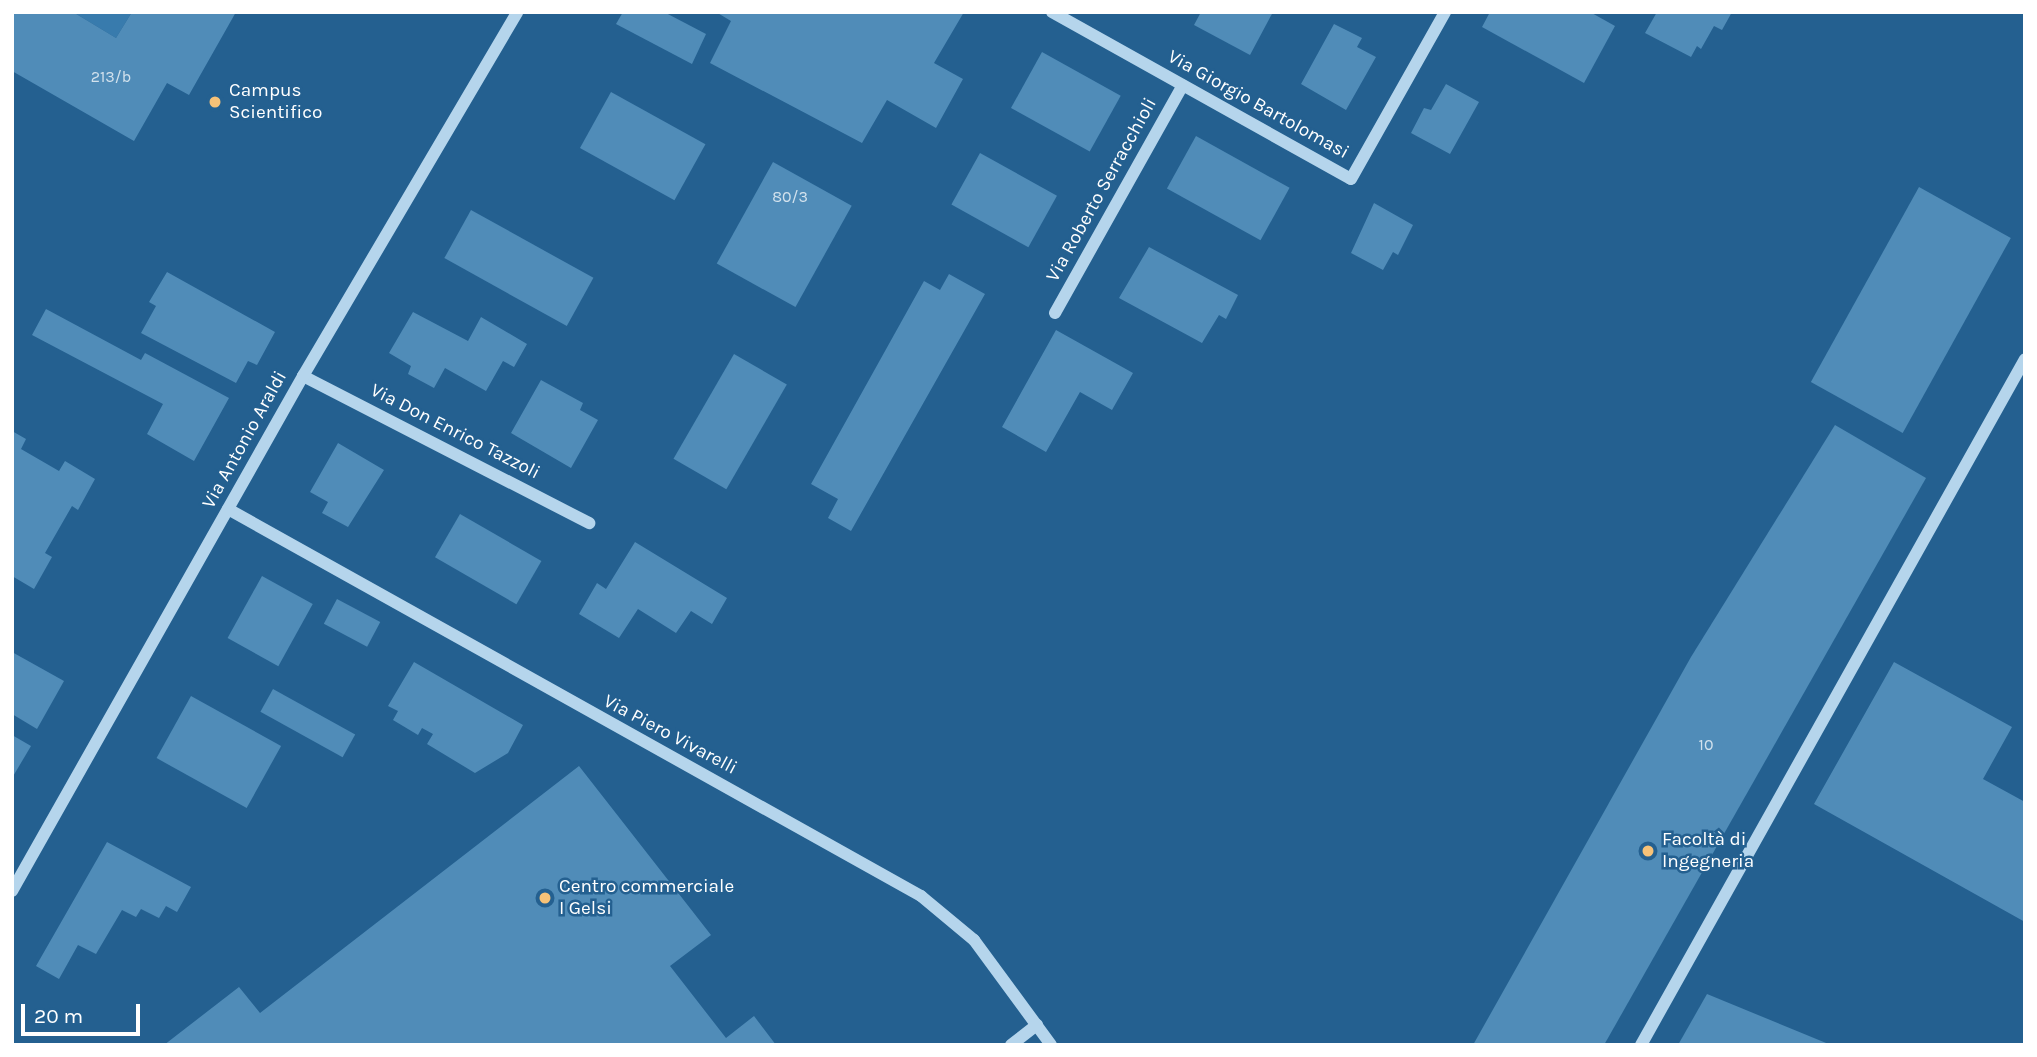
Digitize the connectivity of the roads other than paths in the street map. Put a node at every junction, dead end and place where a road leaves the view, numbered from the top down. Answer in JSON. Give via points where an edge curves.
{"nodes":[{"id":1,"x":517,"y":12,"type":"edge"},
{"id":2,"x":1052,"y":12,"type":"edge"},
{"id":3,"x":1445,"y":12,"type":"edge"},
{"id":4,"x":1183,"y":85,"type":"junction"},
{"id":5,"x":1055,"y":313,"type":"dead end"},
{"id":6,"x":2025,"y":359,"type":"edge"},
{"id":7,"x":303,"y":376,"type":"junction"},
{"id":8,"x":228,"y":509,"type":"junction"},
{"id":9,"x":589,"y":523,"type":"dead end"},
{"id":10,"x":12,"y":891,"type":"edge"},
{"id":11,"x":1037,"y":1025,"type":"junction"},
{"id":12,"x":1011,"y":1045,"type":"edge"},
{"id":13,"x":1051,"y":1045,"type":"edge"},
{"id":14,"x":1641,"y":1045,"type":"edge"}],
"edges":[{"from":1,"to":7,"type":"street","name":"Via Antonio Araldi"},
{"from":2,"to":4,"type":"street","name":"Via Giorgio Bartolomasi"},
{"from":3,"to":4,"type":"street","name":"Via Giorgio Bartolomasi","via":[[1351,179]]},
{"from":4,"to":5,"type":"street","name":"Via Roberto Serracchioli"},
{"from":6,"to":14,"type":"street"},
{"from":7,"to":8,"type":"street","name":"Via Antonio Araldi"},
{"from":7,"to":9,"type":"street","name":"Via Don Enrico Tazzoli"},
{"from":8,"to":10,"type":"street","name":"Via Antonio Araldi"},
{"from":8,"to":11,"type":"street","name":"Via Piero Vivarelli","via":[[922,896],[974,940]]},
{"from":11,"to":12,"type":"street"},
{"from":11,"to":13,"type":"street","name":"Via Piero Vivarelli"}]}
